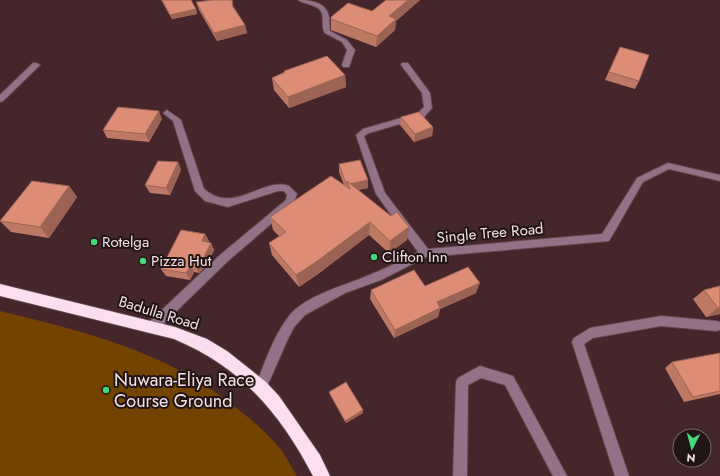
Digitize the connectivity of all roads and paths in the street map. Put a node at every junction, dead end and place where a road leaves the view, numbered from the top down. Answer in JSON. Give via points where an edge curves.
{"nodes":[{"id":1,"x":301,"y":0,"type":"edge"},
{"id":2,"x":36,"y":65,"type":"dead end"},
{"id":3,"x":346,"y":65,"type":"dead end"},
{"id":4,"x":405,"y":65,"type":"dead end"},
{"id":5,"x":0,"y":99,"type":"edge"},
{"id":6,"x":167,"y":113,"type":"dead end"},
{"id":7,"x":720,"y":178,"type":"edge"},
{"id":8,"x":425,"y":253,"type":"junction"},
{"id":9,"x":0,"y":290,"type":"edge"},
{"id":10,"x":716,"y":326,"type":"dead end"},
{"id":11,"x":152,"y":327,"type":"junction"},
{"id":12,"x":261,"y":387,"type":"junction"},
{"id":13,"x":322,"y":476,"type":"edge"},
{"id":14,"x":460,"y":476,"type":"edge"},
{"id":15,"x":560,"y":476,"type":"edge"},
{"id":16,"x":622,"y":476,"type":"edge"}],
"edges":[{"from":1,"to":3,"type":"street","via":[[322,8],[326,13],[327,32],[347,43],[351,50]]},
{"from":2,"to":5,"type":"street"},
{"from":4,"to":8,"type":"street","via":[[426,93],[428,108],[421,115],[360,135],[381,194]]},
{"from":6,"to":11,"type":"street","via":[[177,120],[200,191],[208,198],[228,203],[278,188],[286,188],[292,194],[290,202],[224,258]]},
{"from":7,"to":8,"type":"street","name":"Single Tree Road","via":[[668,166],[640,180],[605,238]]},
{"from":8,"to":12,"type":"street","name":"Single Tree Road","via":[[301,311],[290,323],[282,338]]},
{"from":9,"to":11,"type":"highway","name":"Badulla Road"},
{"from":10,"to":16,"type":"street","via":[[661,321],[590,333],[578,342]]},
{"from":11,"to":12,"type":"highway","name":"Badulla Road","via":[[202,344],[222,356]]},
{"from":12,"to":13,"type":"highway","name":"Badulla Road","via":[[284,415]]},
{"from":14,"to":15,"type":"street","via":[[462,382],[480,372],[509,380]]}]}
